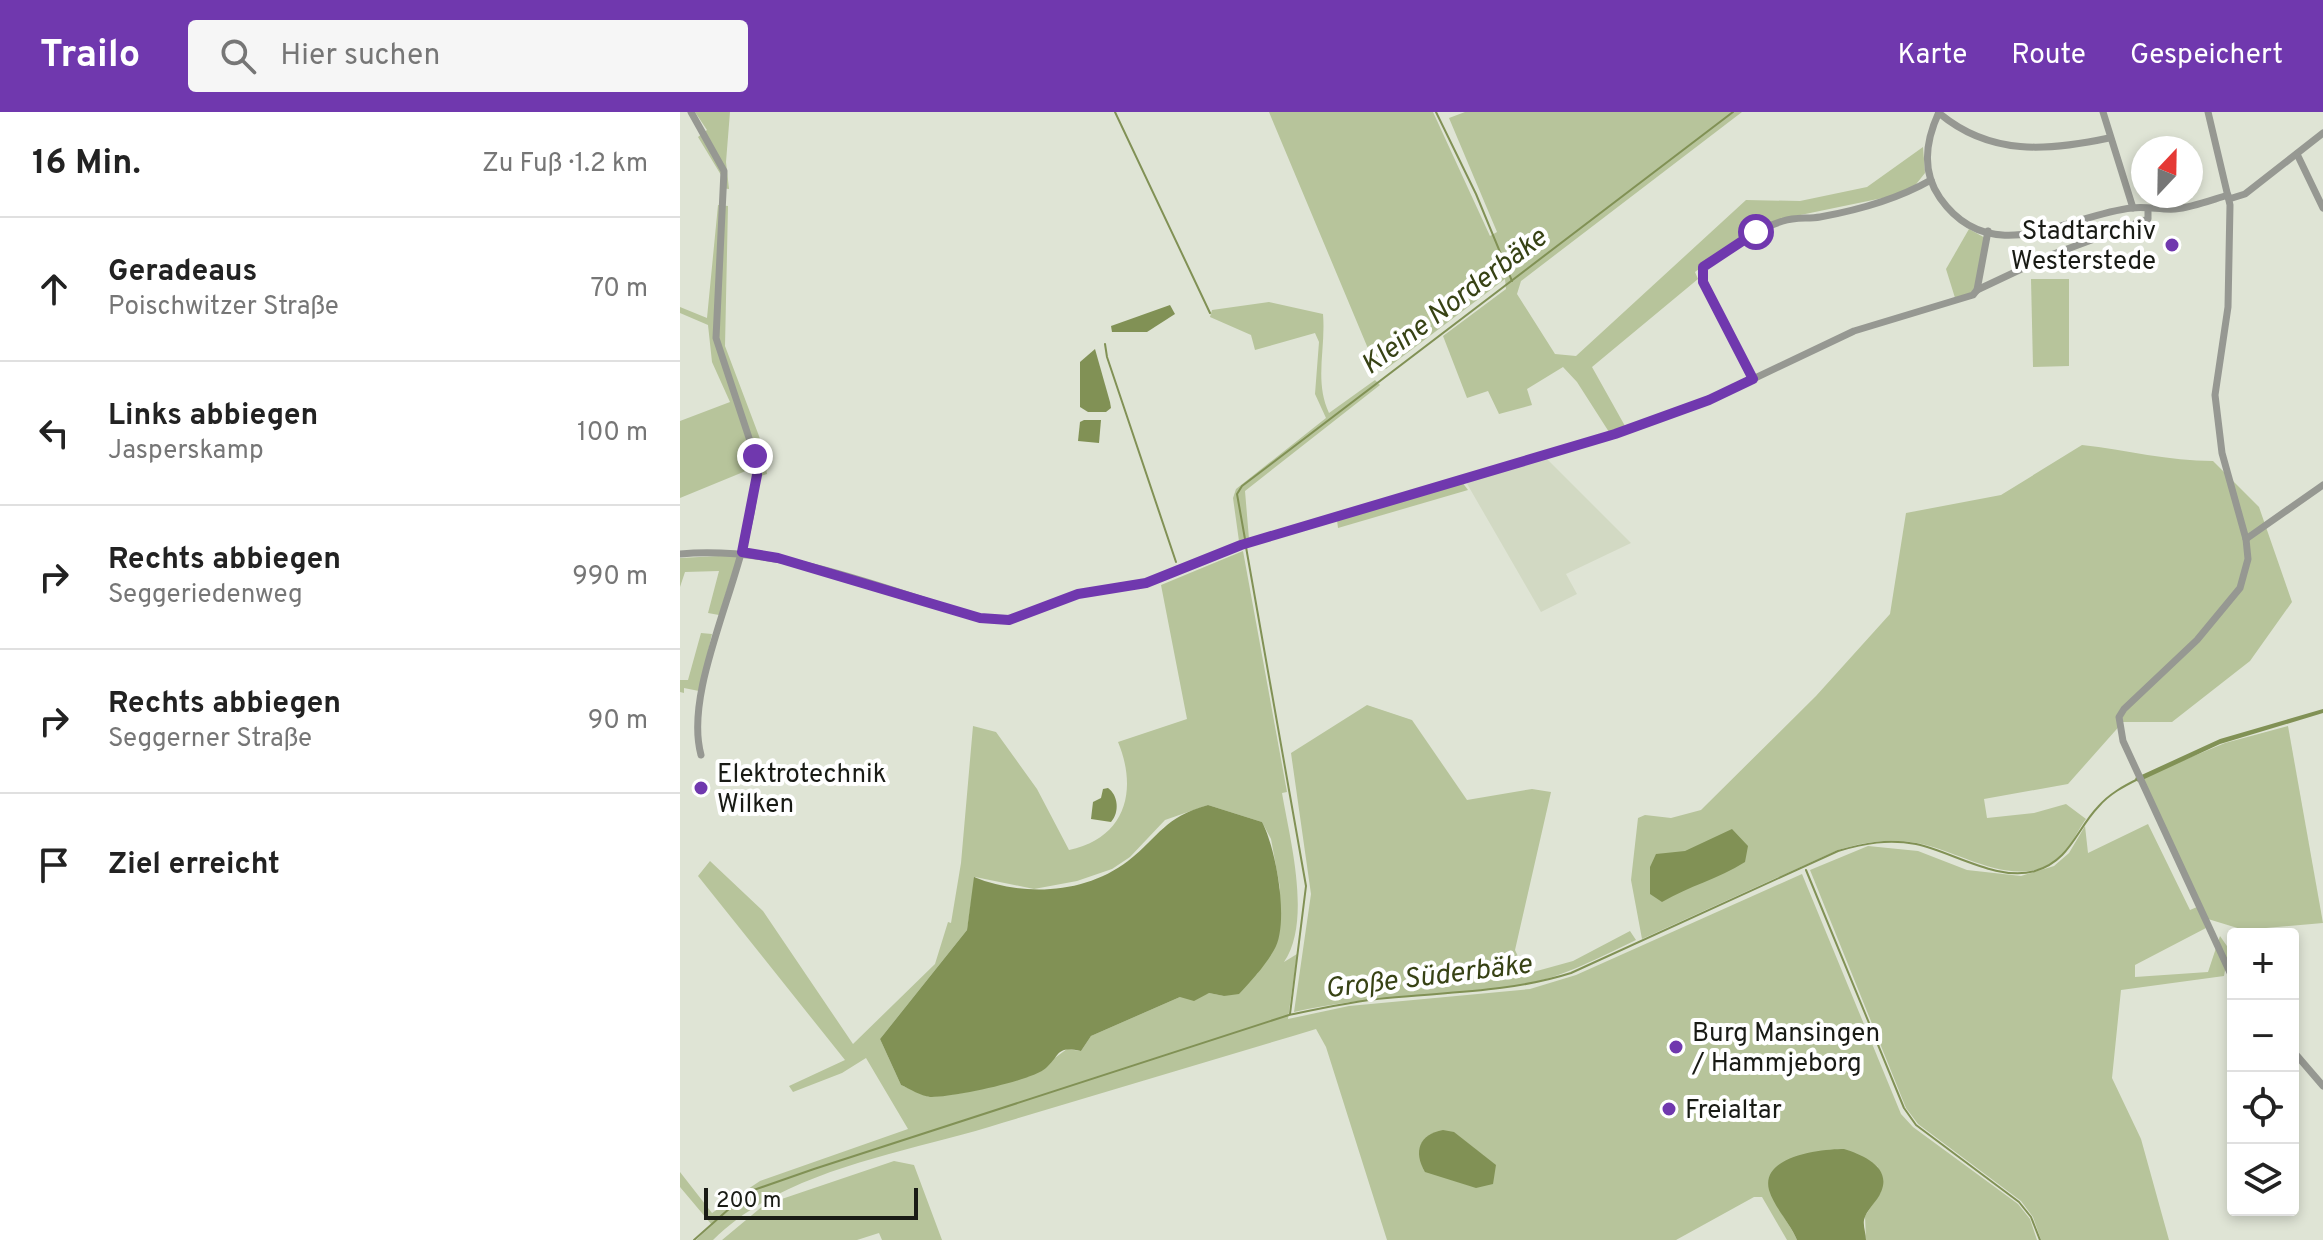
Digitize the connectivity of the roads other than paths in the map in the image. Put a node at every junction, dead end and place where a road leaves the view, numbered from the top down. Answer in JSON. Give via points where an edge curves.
{"nodes":[{"id":1,"x":691,"y":112,"type":"edge"},
{"id":2,"x":1939,"y":112,"type":"edge"},
{"id":3,"x":2103,"y":112,"type":"edge"},
{"id":4,"x":2208,"y":112,"type":"edge"},
{"id":5,"x":2323,"y":133,"type":"edge"},
{"id":6,"x":2109,"y":138,"type":"junction"},
{"id":7,"x":2297,"y":154,"type":"junction"},
{"id":8,"x":1931,"y":180,"type":"junction"},
{"id":9,"x":2228,"y":197,"type":"junction"},
{"id":10,"x":2131,"y":202,"type":"edge"},
{"id":11,"x":2133,"y":208,"type":"joint"},
{"id":12,"x":2323,"y":208,"type":"edge"},
{"id":13,"x":2148,"y":209,"type":"junction"},
{"id":14,"x":1988,"y":231,"type":"junction"},
{"id":15,"x":1977,"y":290,"type":"junction"},
{"id":16,"x":1753,"y":379,"type":"junction"},
{"id":17,"x":2323,"y":485,"type":"edge"},
{"id":18,"x":2246,"y":539,"type":"junction"},
{"id":19,"x":742,"y":552,"type":"junction"},
{"id":20,"x":680,"y":554,"type":"edge"},
{"id":21,"x":701,"y":755,"type":"dead end"},
{"id":22,"x":2227,"y":966,"type":"edge"},
{"id":23,"x":2299,"y":1058,"type":"edge"},
{"id":24,"x":2323,"y":1086,"type":"edge"}],
"edges":[{"from":1,"to":19,"type":"street","via":[[724,171],[716,338],[757,475]]},
{"from":2,"to":6,"type":"street","via":[[1992,141],[2020,149],[2062,148]]},
{"from":2,"to":8,"type":"street","via":[[1927,147]]},
{"from":3,"to":6,"type":"street"},
{"from":4,"to":9,"type":"street"},
{"from":5,"to":7,"type":"street"},
{"from":6,"to":10,"type":"street"},
{"from":7,"to":9,"type":"street","via":[[2245,194]]},
{"from":7,"to":12,"type":"street"},
{"from":8,"to":14,"type":"street","via":[[1946,207]]},
{"from":8,"to":16,"type":"street","via":[[1873,205],[1785,220],[1756,232],[1703,267],[1703,282]]},
{"from":9,"to":13,"type":"street"},
{"from":9,"to":18,"type":"street","via":[[2228,307],[2215,395],[2222,453]]},
{"from":11,"to":13,"type":"street"},
{"from":11,"to":14,"type":"street","via":[[2032,235]]},
{"from":13,"to":15,"type":"street","via":[[2148,219]]},
{"from":14,"to":15,"type":"street"},
{"from":15,"to":16,"type":"street","via":[[1945,305],[1854,331]]},
{"from":16,"to":19,"type":"street","via":[[1615,434],[1246,544],[1146,583],[1078,594],[993,622]]},
{"from":17,"to":18,"type":"street"},
{"from":18,"to":22,"type":"street","via":[[2248,559],[2240,588],[2197,640],[2119,717],[2123,741]]},
{"from":19,"to":20,"type":"street"},
{"from":19,"to":21,"type":"street","via":[[695,716]]},
{"from":23,"to":24,"type":"street"}]}
